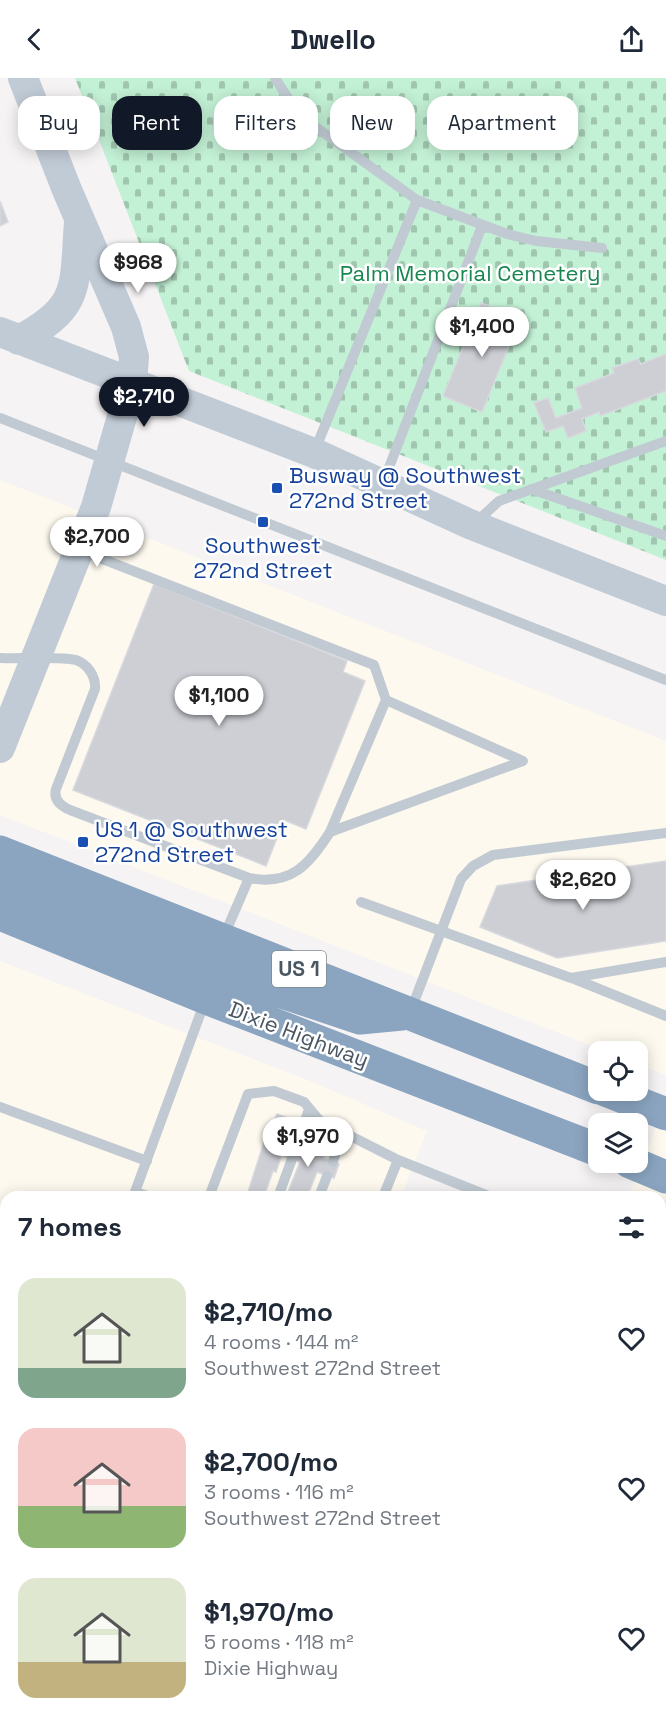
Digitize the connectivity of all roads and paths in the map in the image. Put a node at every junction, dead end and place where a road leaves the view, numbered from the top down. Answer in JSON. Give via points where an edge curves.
{"nodes":[{"id":1,"x":23,"y":78,"type":"edge"},
{"id":2,"x":275,"y":78,"type":"edge"},
{"id":3,"x":417,"y":200,"type":"junction"},
{"id":4,"x":79,"y":218,"type":"junction"},
{"id":5,"x":482,"y":226,"type":"junction"},
{"id":6,"x":602,"y":248,"type":"dead end"},
{"id":7,"x":10,"y":336,"type":"edge"},
{"id":8,"x":132,"y":382,"type":"junction"},
{"id":9,"x":0,"y":418,"type":"edge"},
{"id":10,"x":666,"y":441,"type":"edge"},
{"id":11,"x":314,"y":453,"type":"junction"},
{"id":12,"x":110,"y":460,"type":"junction"},
{"id":13,"x":382,"y":485,"type":"junction"},
{"id":14,"x":531,"y":489,"type":"junction"},
{"id":15,"x":472,"y":525,"type":"junction"},
{"id":16,"x":666,"y":536,"type":"edge"},
{"id":17,"x":78,"y":549,"type":"junction"},
{"id":18,"x":666,"y":601,"type":"edge"},
{"id":19,"x":0,"y":657,"type":"edge"},
{"id":20,"x":35,"y":660,"type":"junction"},
{"id":21,"x":666,"y":680,"type":"edge"},
{"id":22,"x":386,"y":700,"type":"junction"},
{"id":23,"x":0,"y":748,"type":"edge"},
{"id":24,"x":330,"y":832,"type":"junction"},
{"id":25,"x":666,"y":833,"type":"edge"},
{"id":26,"x":0,"y":852,"type":"edge"},
{"id":27,"x":249,"y":878,"type":"junction"},
{"id":28,"x":0,"y":880,"type":"edge"},
{"id":29,"x":361,"y":902,"type":"dead end"},
{"id":30,"x":0,"y":914,"type":"edge"},
{"id":31,"x":441,"y":932,"type":"junction"},
{"id":32,"x":223,"y":939,"type":"junction"},
{"id":33,"x":666,"y":962,"type":"edge"},
{"id":34,"x":571,"y":978,"type":"junction"},
{"id":35,"x":206,"y":998,"type":"junction"},
{"id":36,"x":410,"y":1013,"type":"junction"},
{"id":37,"x":666,"y":1016,"type":"edge"},
{"id":38,"x":588,"y":1084,"type":"edge"},
{"id":39,"x":633,"y":1101,"type":"edge"},
{"id":40,"x":0,"y":1107,"type":"edge"},
{"id":41,"x":309,"y":1109,"type":"junction"},
{"id":42,"x":666,"y":1114,"type":"edge"},
{"id":43,"x":342,"y":1132,"type":"junction"},
{"id":44,"x":297,"y":1145,"type":"dead end"},
{"id":45,"x":588,"y":1146,"type":"edge"},
{"id":46,"x":292,"y":1159,"type":"dead end"},
{"id":47,"x":398,"y":1160,"type":"junction"},
{"id":48,"x":147,"y":1161,"type":"junction"},
{"id":49,"x":333,"y":1162,"type":"dead end"},
{"id":50,"x":648,"y":1163,"type":"edge"},
{"id":51,"x":666,"y":1164,"type":"edge"},
{"id":52,"x":648,"y":1170,"type":"edge"},
{"id":53,"x":327,"y":1176,"type":"dead end"},
{"id":54,"x":666,"y":1177,"type":"edge"},
{"id":55,"x":135,"y":1191,"type":"edge"},
{"id":56,"x":211,"y":1191,"type":"edge"},
{"id":57,"x":280,"y":1191,"type":"edge"},
{"id":58,"x":321,"y":1191,"type":"edge"},
{"id":59,"x":385,"y":1191,"type":"edge"},
{"id":60,"x":476,"y":1191,"type":"edge"}],
"edges":[{"from":1,"to":4,"type":"street"},
{"from":2,"to":3,"type":"lane","via":[[299,115]]},
{"from":3,"to":5,"type":"lane"},
{"from":3,"to":11,"type":"lane"},
{"from":4,"to":7,"type":"street","via":[[70,298],[54,319]]},
{"from":4,"to":8,"type":"street","via":[[126,327],[134,357]]},
{"from":5,"to":6,"type":"lane","via":[[536,241]]},
{"from":5,"to":13,"type":"lane"},
{"from":7,"to":8,"type":"street"},
{"from":8,"to":11,"type":"street"},
{"from":8,"to":12,"type":"street"},
{"from":9,"to":12,"type":"lane"},
{"from":10,"to":14,"type":"lane"},
{"from":11,"to":13,"type":"street"},
{"from":12,"to":17,"type":"street"},
{"from":12,"to":21,"type":"lane"},
{"from":13,"to":15,"type":"street"},
{"from":14,"to":15,"type":"lane","via":[[499,501]]},
{"from":14,"to":16,"type":"lane"},
{"from":15,"to":18,"type":"street"},
{"from":17,"to":20,"type":"street"},
{"from":17,"to":22,"type":"lane","via":[[374,665]]},
{"from":19,"to":20,"type":"lane"},
{"from":20,"to":23,"type":"street"},
{"from":20,"to":27,"type":"lane","via":[[76,660],[95,679],[95,689],[56,789],[59,803]]},
{"from":22,"to":24,"type":"lane"},
{"from":22,"to":24,"type":"lane","via":[[523,761]]},
{"from":24,"to":27,"type":"lane","via":[[312,860],[292,874],[269,882]]},
{"from":25,"to":31,"type":"lane","via":[[493,855],[472,866],[461,879]]},
{"from":26,"to":32,"type":"highway","number":"US 1"},
{"from":27,"to":32,"type":"lane"},
{"from":28,"to":36,"type":"highway","via":[[264,986],[349,1015],[360,1018]]},
{"from":29,"to":31,"type":"lane"},
{"from":30,"to":35,"type":"highway","name":"Dixie Highway"},
{"from":31,"to":34,"type":"lane"},
{"from":31,"to":36,"type":"lane"},
{"from":32,"to":36,"type":"highway","number":"US 1"},
{"from":33,"to":34,"type":"lane"},
{"from":34,"to":37,"type":"lane"},
{"from":35,"to":45,"type":"highway","name":"Dixie Highway"},
{"from":35,"to":48,"type":"lane"},
{"from":36,"to":38,"type":"highway","number":"US 1"},
{"from":39,"to":42,"type":"highway"},
{"from":40,"to":48,"type":"lane"},
{"from":41,"to":43,"type":"lane","via":[[319,1120]]},
{"from":41,"to":44,"type":"lane"},
{"from":41,"to":56,"type":"lane","via":[[304,1102],[274,1090],[248,1095]]},
{"from":43,"to":47,"type":"lane"},
{"from":43,"to":49,"type":"lane"},
{"from":46,"to":57,"type":"lane"},
{"from":47,"to":59,"type":"lane"},
{"from":47,"to":60,"type":"lane"},
{"from":48,"to":55,"type":"lane"},
{"from":50,"to":51,"type":"highway"},
{"from":52,"to":54,"type":"highway"},
{"from":53,"to":58,"type":"lane"}]}
